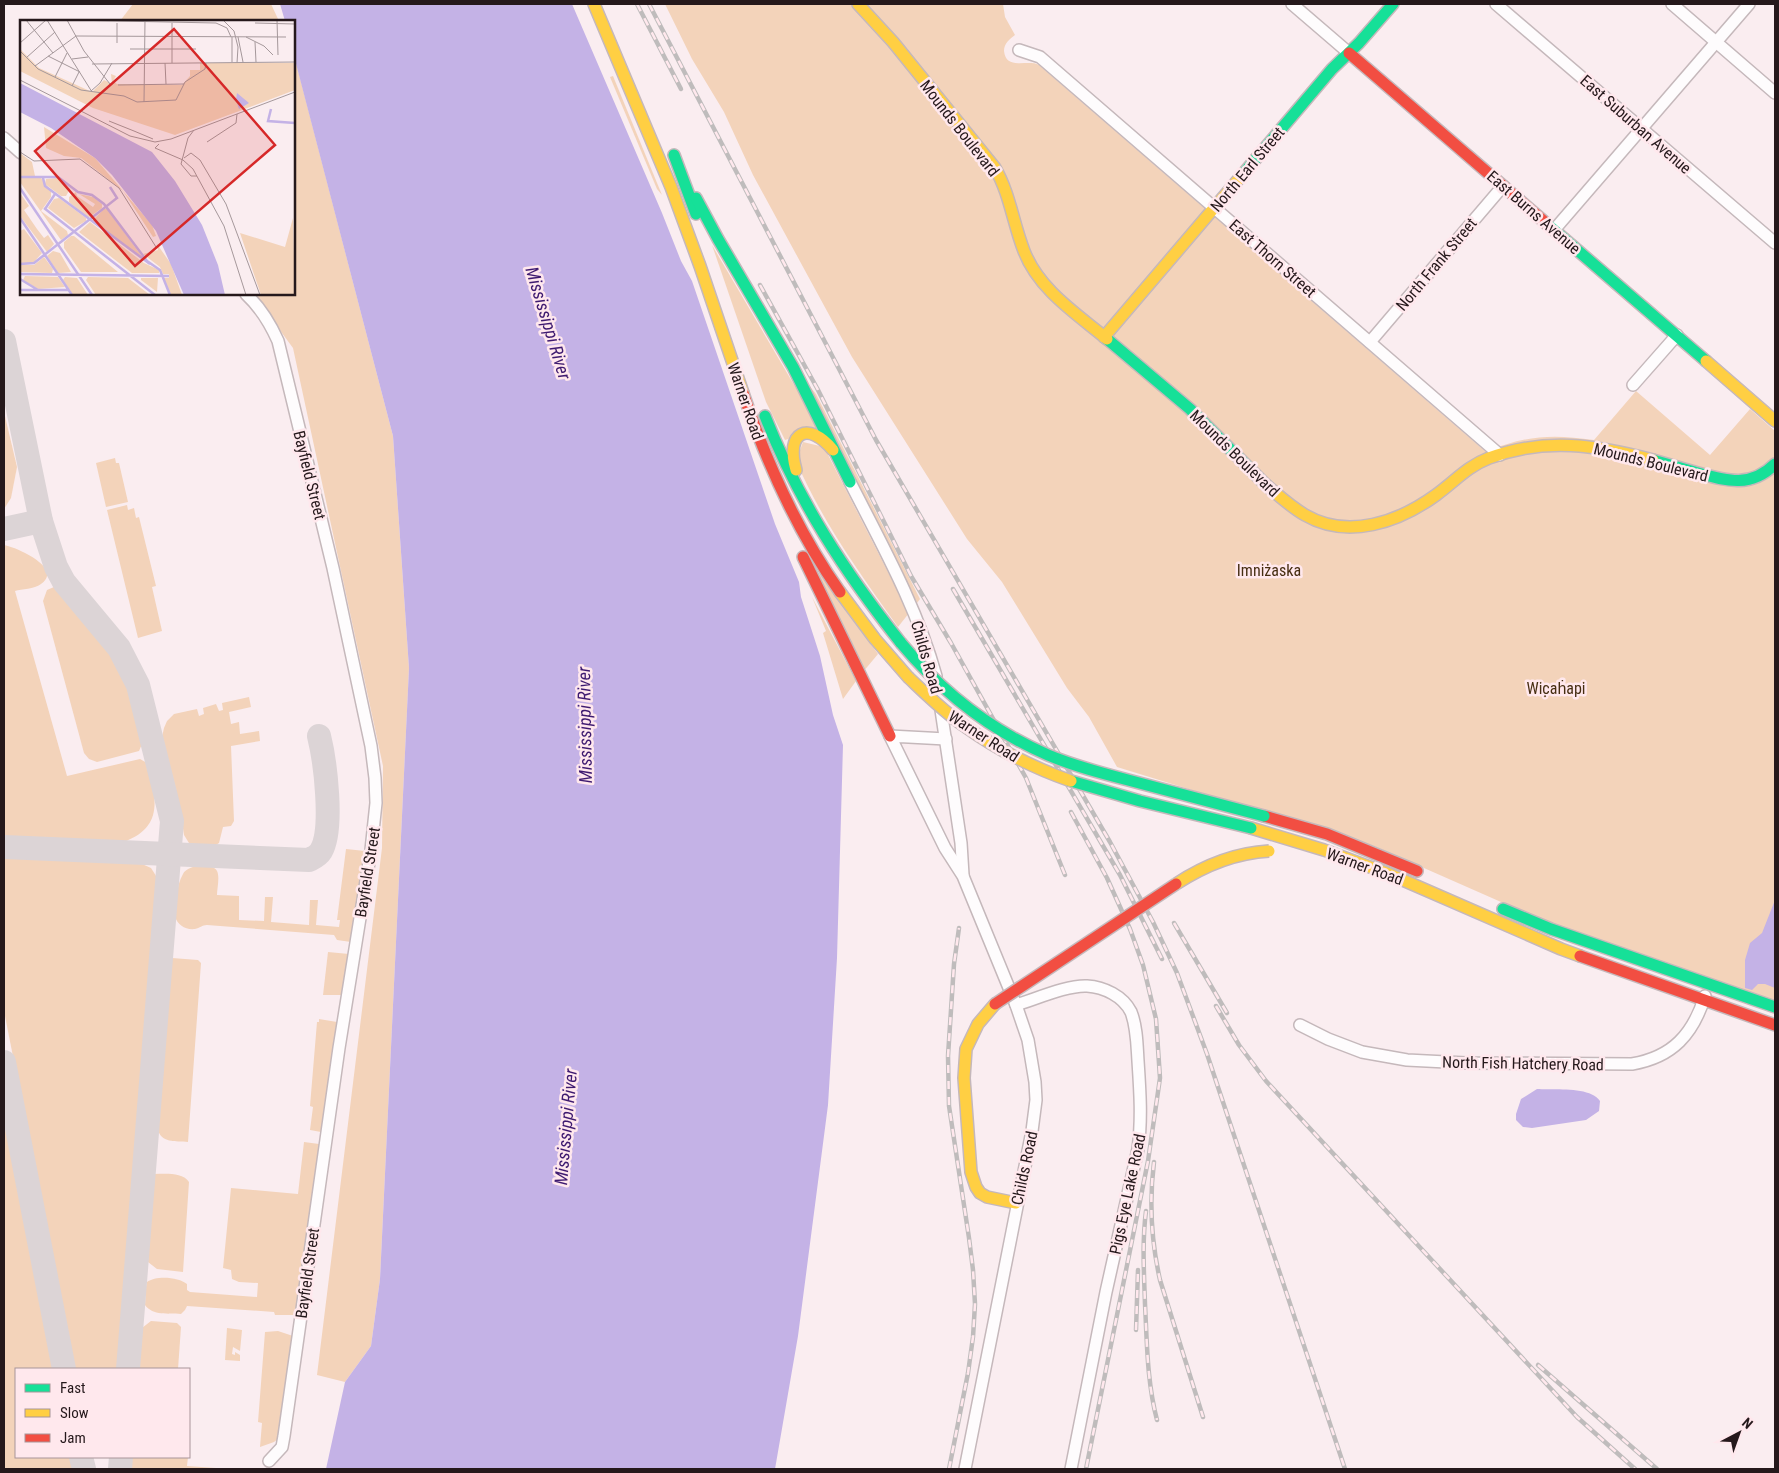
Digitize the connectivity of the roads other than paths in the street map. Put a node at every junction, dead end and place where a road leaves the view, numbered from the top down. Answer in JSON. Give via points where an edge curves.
{"nodes":[{"id":1,"x":594,"y":4,"type":"edge"},
{"id":2,"x":858,"y":4,"type":"edge"},
{"id":3,"x":1292,"y":4,"type":"edge"},
{"id":4,"x":1393,"y":4,"type":"edge"},
{"id":5,"x":1496,"y":4,"type":"edge"},
{"id":6,"x":1672,"y":4,"type":"edge"},
{"id":7,"x":1749,"y":4,"type":"edge"},
{"id":8,"x":1716,"y":42,"type":"junction"},
{"id":9,"x":1019,"y":50,"type":"dead end"},
{"id":10,"x":1348,"y":53,"type":"junction"},
{"id":11,"x":1775,"y":93,"type":"edge"},
{"id":12,"x":1641,"y":128,"type":"junction"},
{"id":13,"x":4,"y":138,"type":"edge"},
{"id":14,"x":20,"y":152,"type":"edge"},
{"id":15,"x":1503,"y":186,"type":"junction"},
{"id":16,"x":1214,"y":208,"type":"junction"},
{"id":17,"x":1554,"y":230,"type":"junction"},
{"id":18,"x":704,"y":237,"type":"dead end"},
{"id":19,"x":1775,"y":243,"type":"edge"},
{"id":20,"x":247,"y":295,"type":"edge"},
{"id":21,"x":1677,"y":335,"type":"junction"},
{"id":22,"x":1104,"y":337,"type":"junction"},
{"id":23,"x":1370,"y":342,"type":"junction"},
{"id":24,"x":1634,"y":385,"type":"dead end"},
{"id":25,"x":762,"y":408,"type":"dead end"},
{"id":26,"x":1775,"y":422,"type":"edge"},
{"id":27,"x":759,"y":438,"type":"junction"},
{"id":28,"x":1500,"y":454,"type":"junction"},
{"id":29,"x":1775,"y":464,"type":"edge"},
{"id":30,"x":850,"y":482,"type":"junction"},
{"id":31,"x":822,"y":534,"type":"junction"},
{"id":32,"x":890,"y":736,"type":"junction"},
{"id":33,"x":946,"y":739,"type":"junction"},
{"id":34,"x":1274,"y":851,"type":"dead end"},
{"id":35,"x":1304,"y":856,"type":"dead end"},
{"id":36,"x":1389,"y":874,"type":"junction"},
{"id":37,"x":1426,"y":875,"type":"dead end"},
{"id":38,"x":963,"y":876,"type":"junction"},
{"id":39,"x":1488,"y":903,"type":"dead end"},
{"id":40,"x":1708,"y":984,"type":"junction"},
{"id":41,"x":1704,"y":999,"type":"junction"},
{"id":42,"x":1016,"y":1005,"type":"junction"},
{"id":43,"x":1775,"y":1007,"type":"edge"},
{"id":44,"x":1300,"y":1025,"type":"dead end"},
{"id":45,"x":1775,"y":1025,"type":"edge"},
{"id":46,"x":1016,"y":1203,"type":"junction"},
{"id":47,"x":269,"y":1461,"type":"dead end"},
{"id":48,"x":965,"y":1469,"type":"edge"},
{"id":49,"x":1071,"y":1469,"type":"edge"}],
"edges":[{"from":1,"to":27,"type":"main road","name":"Warner Road","via":[[673,192]]},
{"from":2,"to":22,"type":"main road","name":"Mounds Boulevard","via":[[994,168],[1008,196],[1022,248],[1036,274],[1058,298]]},
{"from":3,"to":10,"type":"street","name":"East Burns Avenue"},
{"from":4,"to":10,"type":"main road","name":"North Earl Street"},
{"from":5,"to":12,"type":"street","name":"East Suburban Avenue"},
{"from":6,"to":8,"type":"street"},
{"from":7,"to":8,"type":"street"},
{"from":8,"to":11,"type":"street"},
{"from":8,"to":12,"type":"street"},
{"from":9,"to":16,"type":"street","name":"East Thorn Street","via":[[1040,58]]},
{"from":10,"to":15,"type":"main road","name":"East Burns Avenue"},
{"from":10,"to":16,"type":"main road","name":"North Earl Street"},
{"from":12,"to":17,"type":"street"},
{"from":12,"to":19,"type":"street","name":"East Suburban Avenue"},
{"from":13,"to":14,"type":"street"},
{"from":15,"to":17,"type":"main road","name":"East Burns Avenue"},
{"from":15,"to":23,"type":"street","name":"North Frank Street"},
{"from":16,"to":22,"type":"main road","name":"North Earl Street"},
{"from":16,"to":23,"type":"street","name":"East Thorn Street"},
{"from":17,"to":21,"type":"main road","name":"East Burns Avenue"},
{"from":18,"to":30,"type":"main road","via":[[671,149],[718,239],[793,367]]},
{"from":20,"to":47,"type":"street","name":"Bayfield Street","via":[[272,327],[278,341],[371,746],[376,803],[372,850],[339,1048],[284,1436],[282,1447]]},
{"from":21,"to":24,"type":"street"},
{"from":21,"to":26,"type":"main road","name":"East Burns Avenue"},
{"from":22,"to":28,"type":"main road","name":"Mounds Boulevard","via":[[1176,396],[1274,492],[1304,515],[1324,522],[1343,526],[1389,522],[1421,506],[1480,462]]},
{"from":23,"to":28,"type":"street","name":"East Thorn Street"},
{"from":25,"to":31,"type":"main road","name":"Warner Road","via":[[785,464]]},
{"from":27,"to":32,"type":"main road","via":[[798,545]]},
{"from":27,"to":36,"type":"main road","name":"Warner Road","bridge":true,"via":[[791,513],[822,568],[862,623],[908,677],[966,728],[1042,770],[1099,790],[1251,828]]},
{"from":28,"to":29,"type":"main road","name":"Mounds Boulevard","via":[[1541,445],[1584,446],[1640,456],[1732,481],[1748,481],[1764,474]]},
{"from":30,"to":31,"type":"main road","via":[[824,439],[809,434],[795,440],[790,450],[792,460]]},
{"from":30,"to":33,"type":"street","name":"Childs Road","via":[[918,620],[936,677]]},
{"from":31,"to":37,"type":"main road","name":"Warner Road","bridge":true,"via":[[852,579],[925,670],[963,704],[1002,731],[1048,755],[1327,834]]},
{"from":32,"to":33,"type":"street"},
{"from":32,"to":38,"type":"street","name":"Childs Road","via":[[945,848]]},
{"from":33,"to":38,"type":"street","name":"Childs Road"},
{"from":34,"to":46,"type":"main road","bridge":true,"via":[[1232,856],[1196,871],[995,1004],[978,1024],[966,1049],[964,1078],[971,1172],[980,1193]]},
{"from":35,"to":36,"type":"main road"},
{"from":36,"to":41,"type":"main road","name":"Warner Road","via":[[1560,950]]},
{"from":38,"to":42,"type":"street","name":"Childs Road"},
{"from":39,"to":40,"type":"main road","via":[[1551,929]]},
{"from":40,"to":41,"type":"street","name":"North Fish Hatchery Road"},
{"from":40,"to":43,"type":"main road"},
{"from":41,"to":44,"type":"street","name":"North Fish Hatchery Road","via":[[1690,1030],[1671,1050],[1660,1057],[1632,1064],[1407,1060],[1362,1052]]},
{"from":41,"to":45,"type":"main road","name":"Warner Road"},
{"from":42,"to":46,"type":"street","name":"Childs Road","via":[[1033,1062],[1036,1100]]},
{"from":42,"to":49,"type":"street","name":"Pigs Eye Lake Road","via":[[1078,986],[1102,988],[1122,1000],[1130,1012],[1137,1045],[1141,1107],[1138,1149]]},
{"from":46,"to":48,"type":"street","name":"Childs Road"}]}
